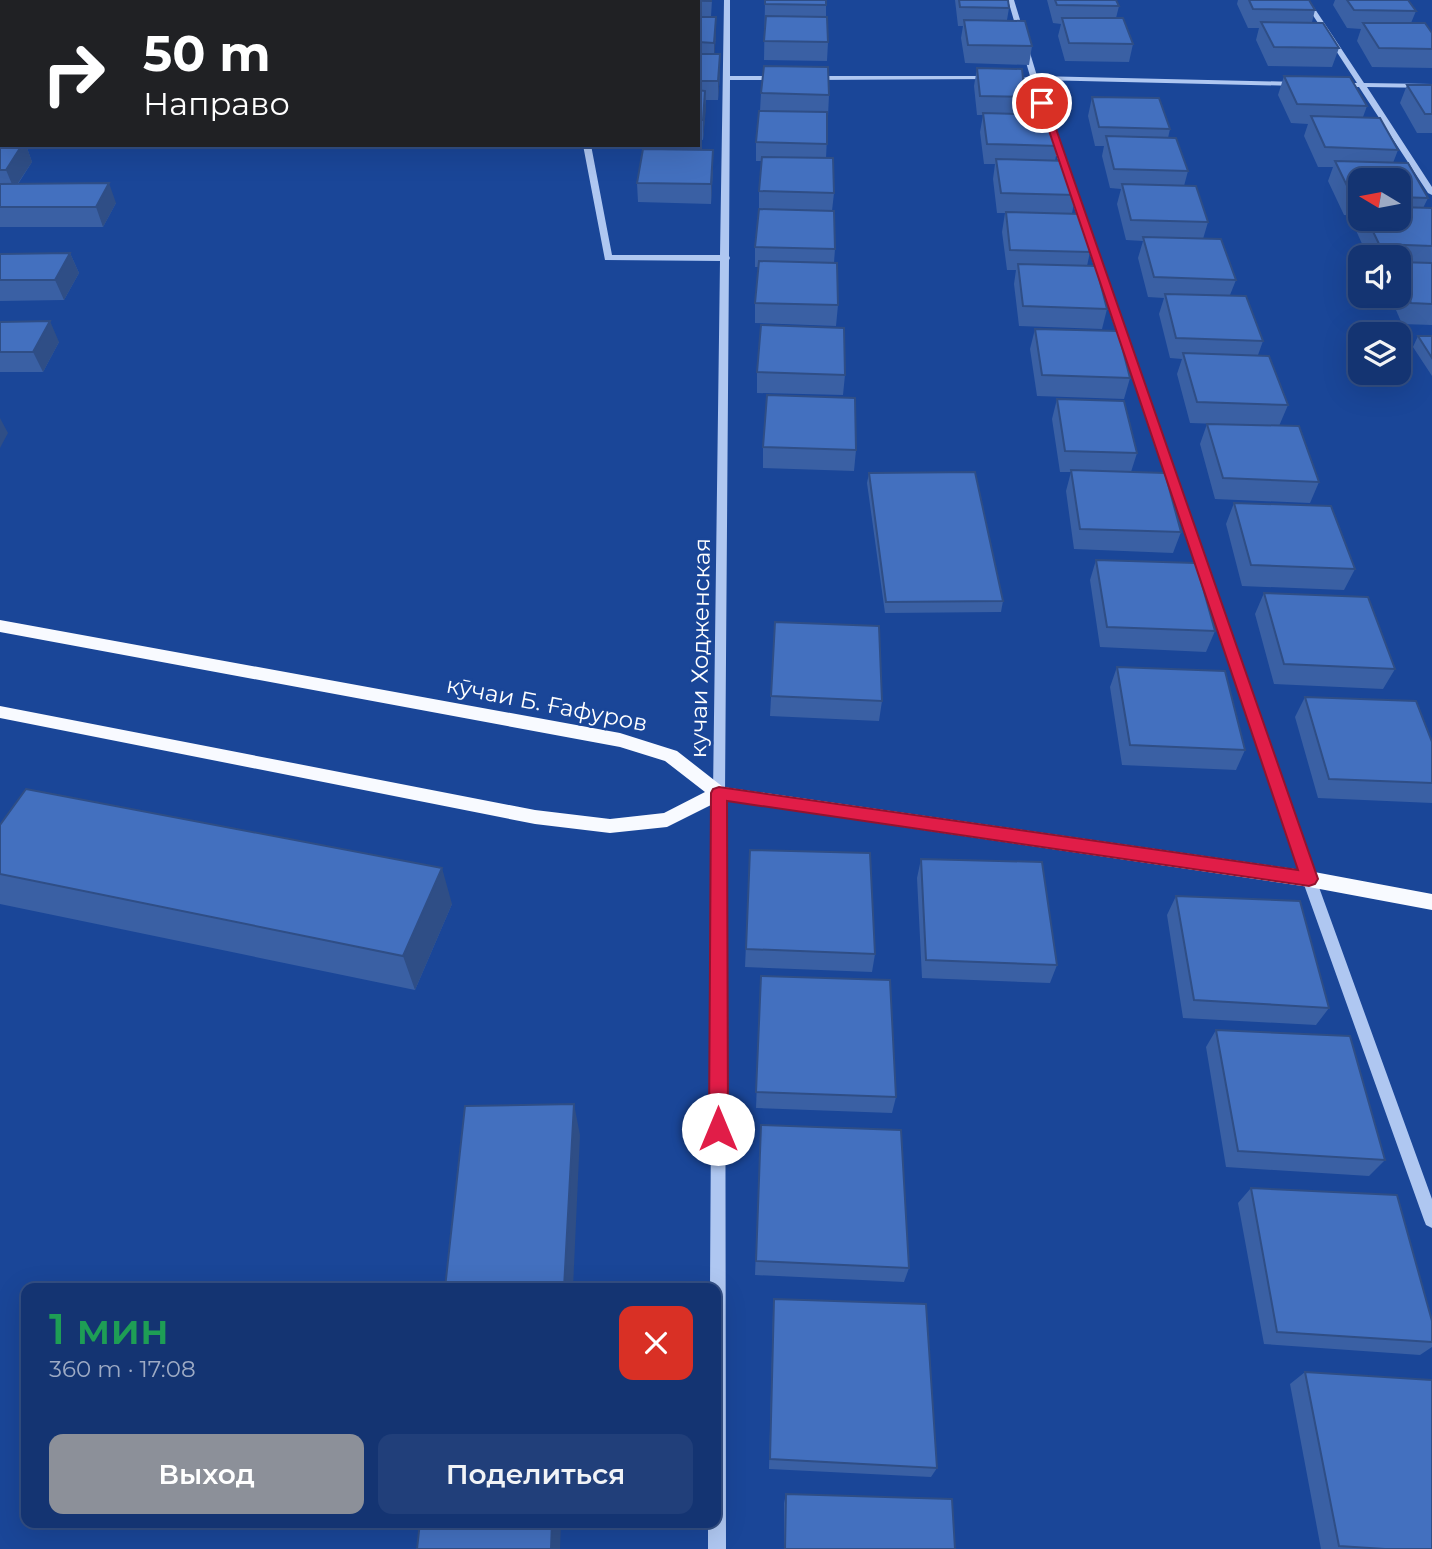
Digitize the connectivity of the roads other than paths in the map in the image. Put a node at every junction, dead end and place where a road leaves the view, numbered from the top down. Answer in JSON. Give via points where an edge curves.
{"nodes":[{"id":1,"x":727,"y":0,"type":"edge"},
{"id":2,"x":1011,"y":0,"type":"edge"},
{"id":3,"x":1306,"y":0,"type":"edge"},
{"id":4,"x":728,"y":78,"type":"junction"},
{"id":5,"x":783,"y":78,"type":"edge"},
{"id":6,"x":797,"y":78,"type":"edge"},
{"id":7,"x":1006,"y":78,"type":"edge"},
{"id":8,"x":1020,"y":78,"type":"edge"},
{"id":9,"x":1034,"y":78,"type":"junction"},
{"id":10,"x":1307,"y":84,"type":"edge"},
{"id":11,"x":1335,"y":84,"type":"edge"},
{"id":12,"x":1362,"y":85,"type":"junction"},
{"id":13,"x":1432,"y":86,"type":"edge"},
{"id":14,"x":587,"y":147,"type":"edge"},
{"id":15,"x":1432,"y":192,"type":"edge"},
{"id":16,"x":726,"y":258,"type":"junction"},
{"id":17,"x":0,"y":626,"type":"edge"},
{"id":18,"x":0,"y":712,"type":"edge"},
{"id":19,"x":719,"y":793,"type":"junction"},
{"id":20,"x":1309,"y":879,"type":"junction"},
{"id":21,"x":1432,"y":902,"type":"edge"},
{"id":22,"x":1432,"y":1220,"type":"edge"},
{"id":23,"x":718,"y":1283,"type":"edge"},
{"id":24,"x":717,"y":1528,"type":"edge"},
{"id":25,"x":717,"y":1549,"type":"edge"}],
"edges":[{"from":1,"to":4,"type":"street","name":"кучаи Ходженская"},
{"from":2,"to":9,"type":"street"},
{"from":3,"to":12,"type":"street"},
{"from":4,"to":5,"type":"street"},
{"from":4,"to":16,"type":"street","name":"кучаи Ходженская"},
{"from":6,"to":7,"type":"street"},
{"from":8,"to":9,"type":"street"},
{"from":9,"to":10,"type":"street"},
{"from":9,"to":20,"type":"street"},
{"from":11,"to":12,"type":"street"},
{"from":12,"to":13,"type":"street"},
{"from":12,"to":15,"type":"street"},
{"from":14,"to":16,"type":"street","via":[[608,258]]},
{"from":16,"to":19,"type":"street","name":"кучаи Ходженская"},
{"from":17,"to":19,"type":"main road","name":"кӯчаи Б. Ғафуров","via":[[620,740],[671,756]]},
{"from":18,"to":19,"type":"main road","via":[[534,817],[610,826],[667,820]]},
{"from":19,"to":20,"type":"main road"},
{"from":19,"to":23,"type":"street","name":"кучаи Ходженская"},
{"from":20,"to":21,"type":"main road"},
{"from":20,"to":22,"type":"street"},
{"from":24,"to":25,"type":"street","name":"кучаи Ходженская"}]}
